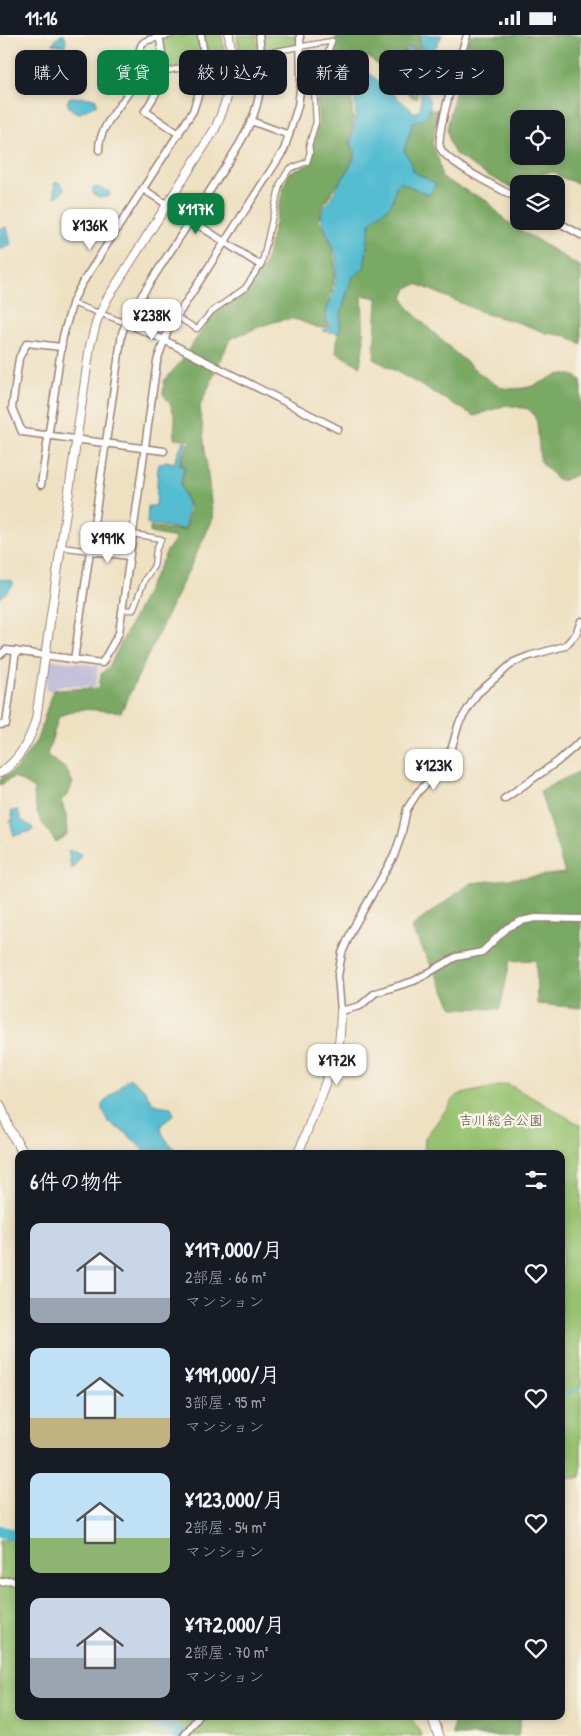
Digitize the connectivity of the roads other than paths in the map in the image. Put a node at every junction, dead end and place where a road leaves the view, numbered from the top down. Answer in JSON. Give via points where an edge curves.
{"nodes":[{"id":1,"x":172,"y":35,"type":"edge"},
{"id":2,"x":201,"y":35,"type":"edge"},
{"id":3,"x":229,"y":35,"type":"edge"},
{"id":4,"x":259,"y":35,"type":"edge"},
{"id":5,"x":300,"y":35,"type":"edge"},
{"id":6,"x":467,"y":35,"type":"edge"},
{"id":7,"x":160,"y":36,"type":"edge"},
{"id":8,"x":301,"y":47,"type":"junction"},
{"id":9,"x":140,"y":50,"type":"edge"},
{"id":10,"x":162,"y":50,"type":"edge"},
{"id":11,"x":203,"y":50,"type":"edge"},
{"id":12,"x":231,"y":50,"type":"edge"},
{"id":13,"x":262,"y":50,"type":"edge"},
{"id":14,"x":282,"y":50,"type":"edge"},
{"id":15,"x":127,"y":95,"type":"edge"},
{"id":16,"x":154,"y":95,"type":"edge"},
{"id":17,"x":199,"y":95,"type":"edge"},
{"id":18,"x":228,"y":95,"type":"edge"},
{"id":19,"x":258,"y":95,"type":"edge"},
{"id":20,"x":251,"y":121,"type":"junction"},
{"id":21,"x":179,"y":134,"type":"junction"},
{"id":22,"x":289,"y":135,"type":"junction"},
{"id":23,"x":99,"y":149,"type":"dead end"},
{"id":24,"x":143,"y":189,"type":"junction"},
{"id":25,"x":510,"y":194,"type":"edge"},
{"id":26,"x":167,"y":204,"type":"junction"},
{"id":27,"x":192,"y":220,"type":"junction"},
{"id":28,"x":565,"y":226,"type":"edge"},
{"id":29,"x":581,"y":235,"type":"edge"},
{"id":30,"x":226,"y":242,"type":"junction"},
{"id":31,"x":260,"y":265,"type":"junction"},
{"id":32,"x":72,"y":303,"type":"junction"},
{"id":33,"x":99,"y":314,"type":"junction"},
{"id":34,"x":177,"y":317,"type":"junction"},
{"id":35,"x":126,"y":323,"type":"junction"},
{"id":36,"x":164,"y":340,"type":"junction"},
{"id":37,"x":61,"y":347,"type":"junction"},
{"id":38,"x":338,"y":429,"type":"dead end"},
{"id":39,"x":48,"y":435,"type":"junction"},
{"id":40,"x":76,"y":439,"type":"junction"},
{"id":41,"x":106,"y":442,"type":"junction"},
{"id":42,"x":145,"y":449,"type":"junction"},
{"id":43,"x":164,"y":451,"type":"dead end"},
{"id":44,"x":41,"y":485,"type":"dead end"},
{"id":45,"x":133,"y":534,"type":"junction"},
{"id":46,"x":61,"y":547,"type":"junction"},
{"id":47,"x":90,"y":551,"type":"junction"},
{"id":48,"x":130,"y":556,"type":"junction"},
{"id":49,"x":122,"y":610,"type":"junction"},
{"id":50,"x":581,"y":621,"type":"edge"},
{"id":51,"x":16,"y":651,"type":"junction"},
{"id":52,"x":0,"y":655,"type":"edge"},
{"id":53,"x":46,"y":655,"type":"junction"},
{"id":54,"x":74,"y":659,"type":"junction"},
{"id":55,"x":0,"y":725,"type":"edge"},
{"id":56,"x":581,"y":741,"type":"edge"},
{"id":57,"x":0,"y":773,"type":"edge"},
{"id":58,"x":504,"y":799,"type":"dead end"},
{"id":59,"x":581,"y":919,"type":"edge"},
{"id":60,"x":341,"y":1011,"type":"junction"},
{"id":61,"x":0,"y":1105,"type":"edge"},
{"id":62,"x":22,"y":1150,"type":"edge"},
{"id":63,"x":300,"y":1150,"type":"edge"},
{"id":64,"x":0,"y":1582,"type":"edge"},
{"id":65,"x":15,"y":1582,"type":"edge"},
{"id":66,"x":196,"y":1720,"type":"edge"},
{"id":67,"x":433,"y":1720,"type":"edge"},
{"id":68,"x":184,"y":1736,"type":"edge"},
{"id":69,"x":439,"y":1736,"type":"edge"}],
"edges":[{"from":1,"to":7,"type":"street"},
{"from":2,"to":11,"type":"street"},
{"from":3,"to":12,"type":"street"},
{"from":4,"to":13,"type":"street"},
{"from":5,"to":8,"type":"street"},
{"from":6,"to":25,"type":"street","via":[[440,129],[440,147],[444,155],[456,164]]},
{"from":7,"to":9,"type":"street","via":[[144,42]]},
{"from":7,"to":10,"type":"street"},
{"from":8,"to":14,"type":"street"},
{"from":8,"to":22,"type":"street","via":[[298,107]]},
{"from":8,"to":31,"type":"street","via":[[332,41],[315,80],[316,122],[310,152],[307,161],[289,169],[280,184]]},
{"from":15,"to":23,"type":"street","via":[[104,130]]},
{"from":16,"to":21,"type":"street","via":[[145,111]]},
{"from":17,"to":21,"type":"street"},
{"from":18,"to":26,"type":"street","via":[[215,129]]},
{"from":19,"to":20,"type":"street"},
{"from":20,"to":22,"type":"street"},
{"from":20,"to":27,"type":"street"},
{"from":21,"to":24,"type":"street"},
{"from":22,"to":30,"type":"street","via":[[284,150]]},
{"from":24,"to":26,"type":"street"},
{"from":24,"to":32,"type":"street"},
{"from":26,"to":27,"type":"street"},
{"from":26,"to":33,"type":"street"},
{"from":27,"to":30,"type":"street"},
{"from":27,"to":35,"type":"street"},
{"from":28,"to":29,"type":"street"},
{"from":30,"to":31,"type":"street"},
{"from":30,"to":34,"type":"street"},
{"from":31,"to":34,"type":"street","via":[[245,288],[211,312],[197,329]]},
{"from":32,"to":33,"type":"street"},
{"from":32,"to":37,"type":"street"},
{"from":33,"to":35,"type":"street"},
{"from":33,"to":40,"type":"street","via":[[90,346]]},
{"from":34,"to":36,"type":"street"},
{"from":35,"to":36,"type":"street"},
{"from":35,"to":41,"type":"street"},
{"from":36,"to":38,"type":"street"},
{"from":36,"to":42,"type":"street","via":[[157,361]]},
{"from":37,"to":39,"type":"street"},
{"from":37,"to":39,"type":"street","via":[[27,343],[19,358],[12,408],[22,432]]},
{"from":39,"to":40,"type":"street"},
{"from":39,"to":44,"type":"street"},
{"from":40,"to":41,"type":"street"},
{"from":40,"to":46,"type":"street"},
{"from":41,"to":42,"type":"street"},
{"from":41,"to":47,"type":"street"},
{"from":42,"to":43,"type":"street"},
{"from":42,"to":45,"type":"street"},
{"from":45,"to":48,"type":"street"},
{"from":45,"to":49,"type":"street","via":[[162,539],[156,550],[154,566],[145,579],[133,611]]},
{"from":46,"to":47,"type":"street"},
{"from":46,"to":53,"type":"street"},
{"from":47,"to":48,"type":"street"},
{"from":47,"to":54,"type":"street"},
{"from":48,"to":49,"type":"street"},
{"from":49,"to":54,"type":"street","via":[[119,633],[102,663]]},
{"from":50,"to":60,"type":"street","via":[[576,634],[564,646],[514,662],[477,694],[458,723],[446,761],[407,809],[394,856],[342,953],[338,976]]},
{"from":51,"to":52,"type":"street","via":[[6,650]]},
{"from":51,"to":53,"type":"street"},
{"from":51,"to":55,"type":"street","via":[[6,724]]},
{"from":53,"to":54,"type":"street"},
{"from":53,"to":57,"type":"street","via":[[33,732],[20,754]]},
{"from":56,"to":58,"type":"street"},
{"from":59,"to":60,"type":"street","via":[[520,921],[507,928],[482,952],[456,957],[414,981],[375,993],[360,1006]]},
{"from":60,"to":63,"type":"street","via":[[338,1050]]},
{"from":61,"to":62,"type":"main road"},
{"from":64,"to":65,"type":"street"},
{"from":66,"to":68,"type":"street"},
{"from":67,"to":69,"type":"main road"}]}
